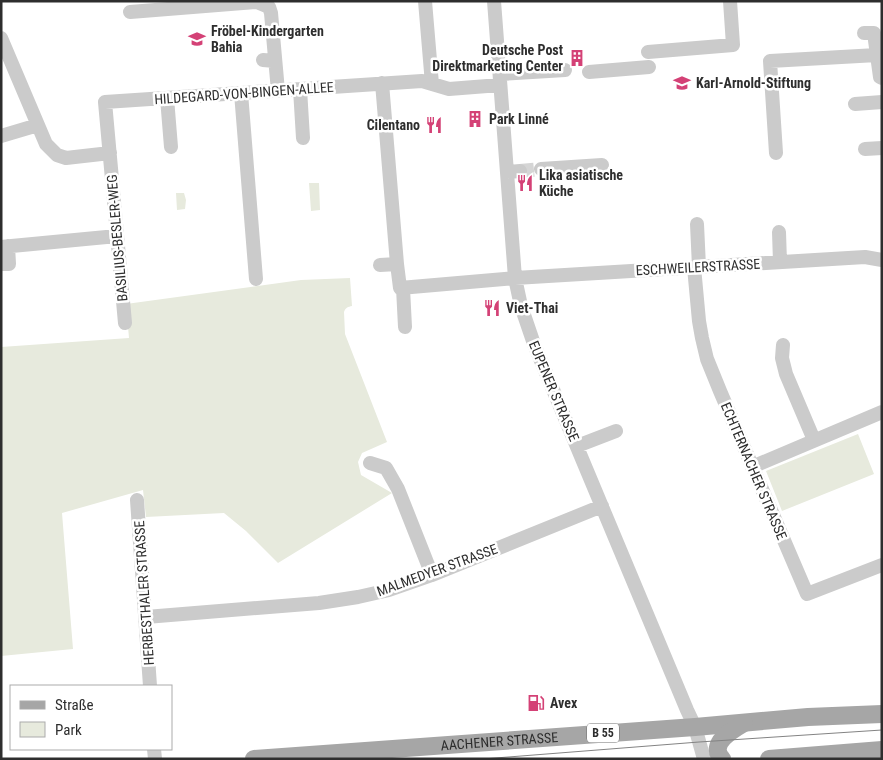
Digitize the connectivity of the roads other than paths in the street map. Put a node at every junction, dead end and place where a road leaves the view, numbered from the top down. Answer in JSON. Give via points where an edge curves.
{"nodes":[{"id":1,"x":425,"y":1,"type":"edge"},
{"id":2,"x":494,"y":1,"type":"edge"},
{"id":3,"x":730,"y":1,"type":"edge"},
{"id":4,"x":270,"y":4,"type":"edge"},
{"id":5,"x":130,"y":12,"type":"dead end"},
{"id":6,"x":864,"y":34,"type":"dead end"},
{"id":7,"x":1,"y":38,"type":"edge"},
{"id":8,"x":648,"y":52,"type":"dead end"},
{"id":9,"x":877,"y":55,"type":"junction"},
{"id":10,"x":649,"y":67,"type":"dead end"},
{"id":11,"x":565,"y":70,"type":"dead end"},
{"id":12,"x":589,"y":72,"type":"dead end"},
{"id":13,"x":882,"y":78,"type":"edge"},
{"id":14,"x":500,"y":80,"type":"junction"},
{"id":15,"x":382,"y":83,"type":"junction"},
{"id":16,"x":432,"y":84,"type":"junction"},
{"id":17,"x":300,"y":89,"type":"junction"},
{"id":18,"x":278,"y":91,"type":"junction"},
{"id":19,"x":241,"y":93,"type":"junction"},
{"id":20,"x":167,"y":98,"type":"junction"},
{"id":21,"x":106,"y":102,"type":"joint"},
{"id":22,"x":882,"y":102,"type":"edge"},
{"id":23,"x":855,"y":104,"type":"dead end"},
{"id":24,"x":38,"y":125,"type":"junction"},
{"id":25,"x":1,"y":136,"type":"edge"},
{"id":26,"x":303,"y":138,"type":"dead end"},
{"id":27,"x":171,"y":147,"type":"dead end"},
{"id":28,"x":882,"y":148,"type":"edge"},
{"id":29,"x":865,"y":149,"type":"dead end"},
{"id":30,"x":110,"y":153,"type":"junction"},
{"id":31,"x":776,"y":153,"type":"dead end"},
{"id":32,"x":602,"y":165,"type":"dead end"},
{"id":33,"x":541,"y":169,"type":"tunnel mouth"},
{"id":34,"x":696,"y":224,"type":"dead end"},
{"id":35,"x":82,"y":230,"type":"dead end"},
{"id":36,"x":779,"y":232,"type":"dead end"},
{"id":37,"x":115,"y":241,"type":"junction"},
{"id":38,"x":5,"y":246,"type":"edge"},
{"id":39,"x":882,"y":260,"type":"edge"},
{"id":40,"x":780,"y":262,"type":"junction"},
{"id":41,"x":1,"y":264,"type":"edge"},
{"id":42,"x":397,"y":264,"type":"junction"},
{"id":43,"x":380,"y":265,"type":"dead end"},
{"id":44,"x":697,"y":267,"type":"junction"},
{"id":45,"x":515,"y":278,"type":"junction"},
{"id":46,"x":256,"y":279,"type":"dead end"},
{"id":47,"x":403,"y":288,"type":"junction"},
{"id":48,"x":125,"y":323,"type":"dead end"},
{"id":49,"x":405,"y":327,"type":"dead end"},
{"id":50,"x":783,"y":345,"type":"dead end"},
{"id":51,"x":882,"y":412,"type":"edge"},
{"id":52,"x":616,"y":431,"type":"dead end"},
{"id":53,"x":814,"y":440,"type":"junction"},
{"id":54,"x":577,"y":446,"type":"junction"},
{"id":55,"x":370,"y":463,"type":"dead end"},
{"id":56,"x":752,"y":467,"type":"junction"},
{"id":57,"x":137,"y":500,"type":"dead end"},
{"id":58,"x":602,"y":506,"type":"junction"},
{"id":59,"x":882,"y":565,"type":"edge"},
{"id":60,"x":432,"y":575,"type":"junction"},
{"id":61,"x":146,"y":617,"type":"junction"},
{"id":62,"x":150,"y":685,"type":"edge"},
{"id":63,"x":882,"y":714,"type":"edge"},
{"id":64,"x":744,"y":722,"type":"junction"},
{"id":65,"x":695,"y":727,"type":"junction"},
{"id":66,"x":882,"y":750,"type":"edge"},
{"id":67,"x":254,"y":759,"type":"edge"},
{"id":68,"x":704,"y":759,"type":"edge"},
{"id":69,"x":722,"y":759,"type":"edge"},
{"id":70,"x":769,"y":759,"type":"edge"}],
"edges":[{"from":1,"to":16,"type":"street"},
{"from":2,"to":14,"type":"street","name":"EUPENER STRASSE"},
{"from":3,"to":8,"type":"street","via":[[733,45]]},
{"from":4,"to":5,"type":"street","via":[[257,2]]},
{"from":4,"to":18,"type":"street","via":[[269,60]]},
{"from":6,"to":9,"type":"street","via":[[874,33]]},
{"from":7,"to":24,"type":"street"},
{"from":9,"to":13,"type":"street"},
{"from":9,"to":31,"type":"street","via":[[770,61]]},
{"from":10,"to":12,"type":"street"},
{"from":11,"to":14,"type":"street","name":"HILDEGARD-VON-BINGEN-ALLEE"},
{"from":14,"to":16,"type":"street","name":"HILDEGARD-VON-BINGEN-ALLEE","via":[[449,89]]},
{"from":14,"to":45,"type":"street","name":"EUPENER STRASSE","via":[[513,171]]},
{"from":15,"to":16,"type":"street","name":"HILDEGARD-VON-BINGEN-ALLEE"},
{"from":15,"to":17,"type":"street","name":"HILDEGARD-VON-BINGEN-ALLEE"},
{"from":15,"to":42,"type":"street"},
{"from":17,"to":18,"type":"street","name":"HILDEGARD-VON-BINGEN-ALLEE"},
{"from":17,"to":26,"type":"street"},
{"from":18,"to":19,"type":"street","name":"HILDEGARD-VON-BINGEN-ALLEE"},
{"from":19,"to":20,"type":"street","name":"HILDEGARD-VON-BINGEN-ALLEE"},
{"from":19,"to":46,"type":"street"},
{"from":20,"to":21,"type":"street","name":"HILDEGARD-VON-BINGEN-ALLEE"},
{"from":20,"to":27,"type":"street"},
{"from":21,"to":30,"type":"street","name":"BASILIUS-BESLER-WEG"},
{"from":22,"to":23,"type":"street"},
{"from":24,"to":25,"type":"street"},
{"from":24,"to":30,"type":"street","via":[[46,144],[56,155],[66,158]]},
{"from":28,"to":29,"type":"street"},
{"from":30,"to":37,"type":"street","name":"BASILIUS-BESLER-WEG"},
{"from":32,"to":33,"type":"street"},
{"from":34,"to":44,"type":"street","name":"ECHTERNACHER STRASSE"},
{"from":35,"to":37,"type":"street"},
{"from":36,"to":40,"type":"street"},
{"from":37,"to":38,"type":"street"},
{"from":37,"to":48,"type":"street","name":"BASILIUS-BESLER-WEG"},
{"from":38,"to":41,"type":"street","via":[[9,264]]},
{"from":39,"to":40,"type":"street","name":"ESCHWEILERSTRASSE","via":[[865,257]]},
{"from":40,"to":44,"type":"street","name":"ESCHWEILERSTRASSE"},
{"from":42,"to":43,"type":"street"},
{"from":42,"to":47,"type":"street","via":[[400,288]]},
{"from":44,"to":45,"type":"street","name":"ESCHWEILERSTRASSE"},
{"from":44,"to":56,"type":"street","name":"ECHTERNACHER STRASSE","via":[[699,321],[707,359]]},
{"from":45,"to":47,"type":"street","name":"ESCHWEILERSTRASSE"},
{"from":45,"to":54,"type":"street","name":"EUPENER STRASSE","via":[[534,344]]},
{"from":47,"to":49,"type":"street"},
{"from":50,"to":53,"type":"street","via":[[786,374]]},
{"from":51,"to":53,"type":"street"},
{"from":52,"to":54,"type":"street"},
{"from":53,"to":56,"type":"street"},
{"from":54,"to":58,"type":"street","name":"EUPENER STRASSE"},
{"from":55,"to":60,"type":"street","via":[[386,468]]},
{"from":56,"to":59,"type":"street","name":"ECHTERNACHER STRASSE","via":[[807,594]]},
{"from":57,"to":61,"type":"street","name":"HERBESTHALER STRASSE"},
{"from":58,"to":60,"type":"street","name":"MALMEDYER STRASSE"},
{"from":58,"to":65,"type":"street","name":"EUPENER STRASSE"},
{"from":60,"to":61,"type":"street","name":"MALMEDYER STRASSE","via":[[358,597]]},
{"from":61,"to":62,"type":"street","name":"HERBESTHALER STRASSE"},
{"from":63,"to":64,"type":"main road","name":"AACHENER STRASSE","number":"B 55"},
{"from":64,"to":65,"type":"main road","name":"AACHENER STRASSE","number":"B 55"},
{"from":64,"to":69,"type":"main road","via":[[721,740],[718,754]]},
{"from":65,"to":67,"type":"main road","name":"AACHENER STRASSE","number":"B 55"},
{"from":65,"to":68,"type":"street","name":"EUPENER STRASSE"},
{"from":66,"to":70,"type":"main road"}]}
